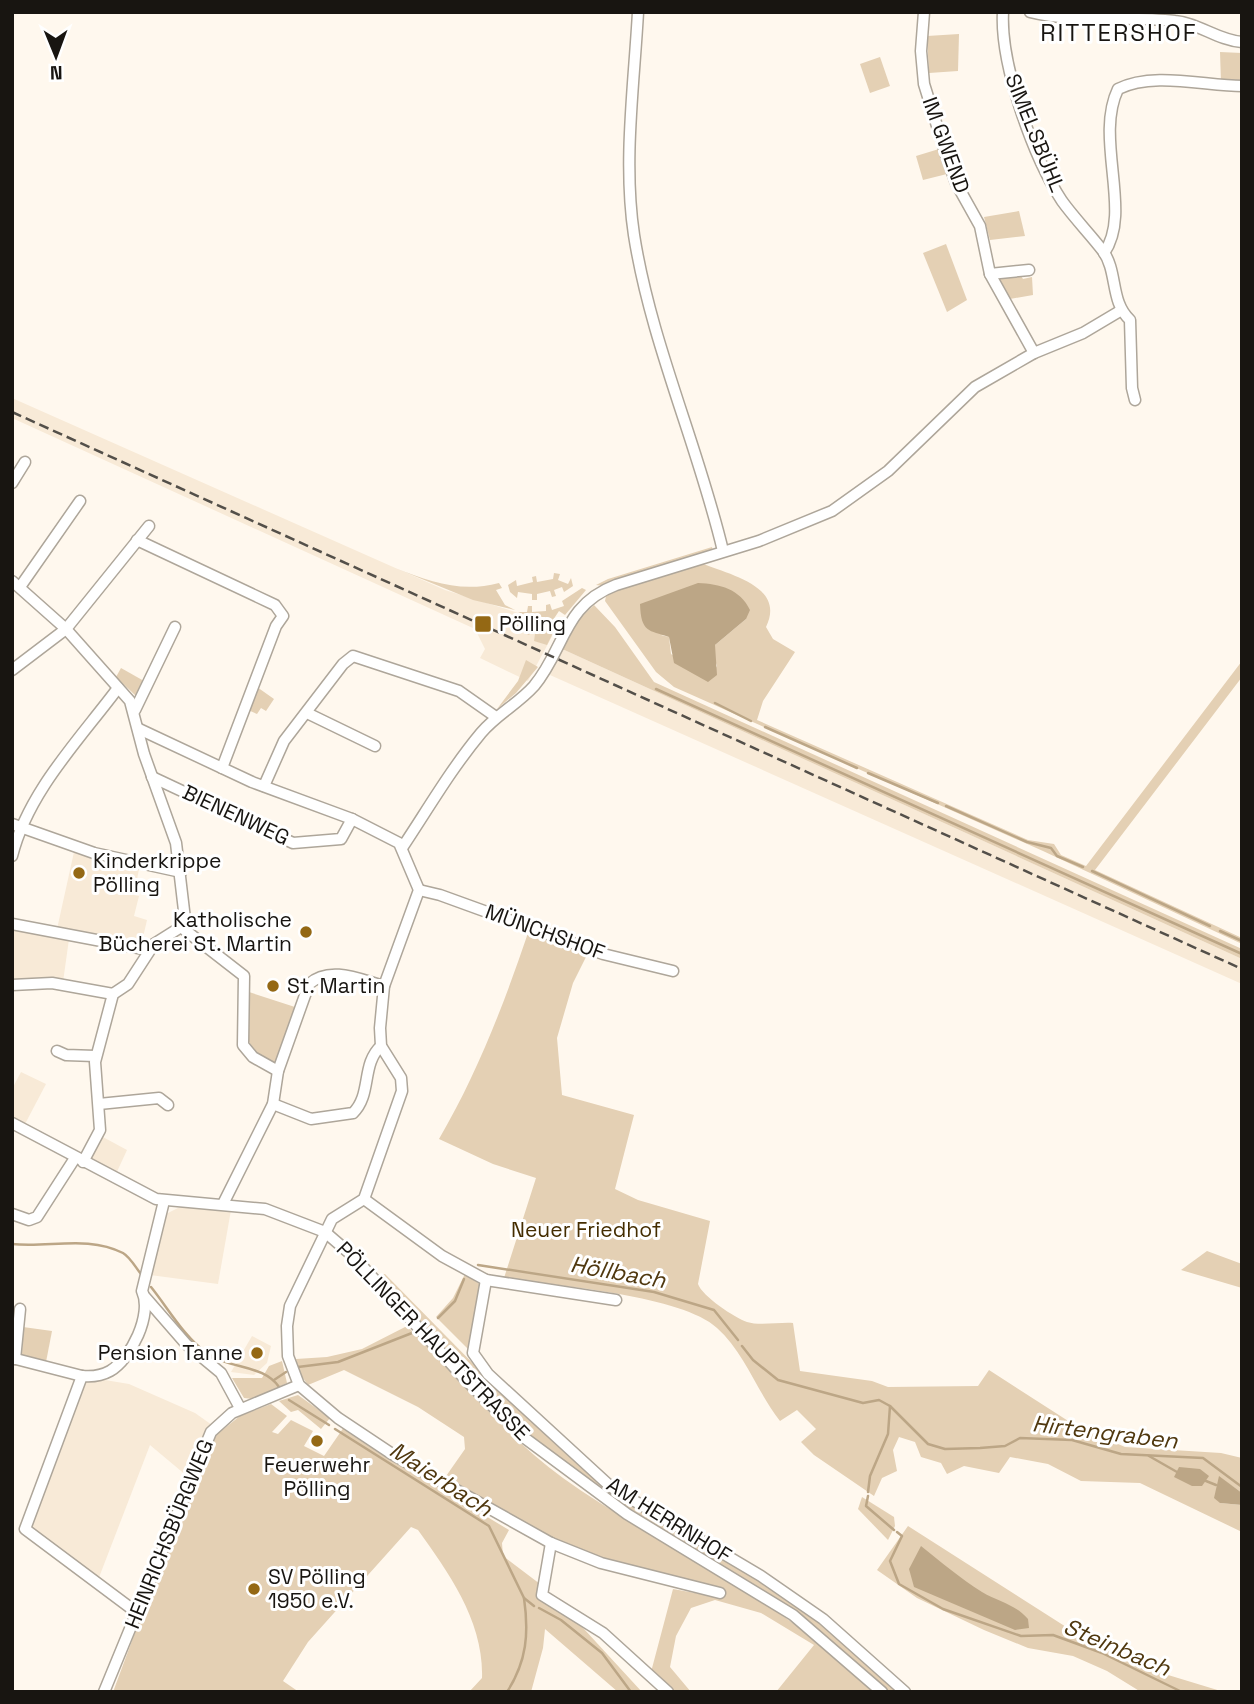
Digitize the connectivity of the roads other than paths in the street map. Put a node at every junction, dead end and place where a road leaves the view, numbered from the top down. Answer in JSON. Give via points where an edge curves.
{"nodes":[{"id":1,"x":638,"y":12,"type":"edge"},
{"id":2,"x":923,"y":12,"type":"edge"},
{"id":3,"x":1003,"y":12,"type":"edge"},
{"id":4,"x":1030,"y":12,"type":"edge"},
{"id":5,"x":1242,"y":42,"type":"edge"},
{"id":6,"x":1242,"y":86,"type":"edge"},
{"id":7,"x":1104,"y":253,"type":"junction"},
{"id":8,"x":1029,"y":270,"type":"dead end"},
{"id":9,"x":990,"y":274,"type":"junction"},
{"id":10,"x":1120,"y":311,"type":"junction"},
{"id":11,"x":1034,"y":353,"type":"junction"},
{"id":12,"x":1135,"y":400,"type":"dead end"},
{"id":13,"x":25,"y":462,"type":"dead end"},
{"id":14,"x":12,"y":483,"type":"edge"},
{"id":15,"x":80,"y":501,"type":"dead end"},
{"id":16,"x":149,"y":526,"type":"dead end"},
{"id":17,"x":138,"y":540,"type":"junction"},
{"id":18,"x":723,"y":551,"type":"junction"},
{"id":19,"x":16,"y":584,"type":"edge"},
{"id":20,"x":175,"y":626,"type":"dead end"},
{"id":21,"x":66,"y":629,"type":"junction"},
{"id":22,"x":12,"y":670,"type":"edge"},
{"id":23,"x":118,"y":688,"type":"junction"},
{"id":24,"x":135,"y":710,"type":"junction"},
{"id":25,"x":307,"y":713,"type":"junction"},
{"id":26,"x":496,"y":717,"type":"junction"},
{"id":27,"x":139,"y":729,"type":"junction"},
{"id":28,"x":375,"y":746,"type":"dead end"},
{"id":29,"x":222,"y":768,"type":"junction"},
{"id":30,"x":152,"y":777,"type":"junction"},
{"id":31,"x":264,"y":786,"type":"junction"},
{"id":32,"x":352,"y":819,"type":"junction"},
{"id":33,"x":16,"y":825,"type":"edge"},
{"id":34,"x":402,"y":848,"type":"junction"},
{"id":35,"x":12,"y":856,"type":"edge"},
{"id":36,"x":181,"y":872,"type":"junction"},
{"id":37,"x":419,"y":890,"type":"junction"},
{"id":38,"x":12,"y":924,"type":"edge"},
{"id":39,"x":181,"y":927,"type":"junction"},
{"id":40,"x":149,"y":950,"type":"junction"},
{"id":41,"x":673,"y":971,"type":"dead end"},
{"id":42,"x":12,"y":985,"type":"edge"},
{"id":43,"x":384,"y":986,"type":"junction"},
{"id":44,"x":113,"y":994,"type":"junction"},
{"id":45,"x":382,"y":1046,"type":"junction"},
{"id":46,"x":57,"y":1051,"type":"dead end"},
{"id":47,"x":95,"y":1056,"type":"junction"},
{"id":48,"x":278,"y":1072,"type":"junction"},
{"id":49,"x":99,"y":1104,"type":"junction"},
{"id":50,"x":272,"y":1104,"type":"junction"},
{"id":51,"x":168,"y":1105,"type":"dead end"},
{"id":52,"x":12,"y":1123,"type":"edge"},
{"id":53,"x":79,"y":1160,"type":"junction"},
{"id":54,"x":364,"y":1199,"type":"junction"},
{"id":55,"x":164,"y":1201,"type":"junction"},
{"id":56,"x":223,"y":1204,"type":"junction"},
{"id":57,"x":12,"y":1214,"type":"edge"},
{"id":58,"x":325,"y":1232,"type":"junction"},
{"id":59,"x":486,"y":1280,"type":"junction"},
{"id":60,"x":145,"y":1297,"type":"junction"},
{"id":61,"x":616,"y":1300,"type":"dead end"},
{"id":62,"x":20,"y":1310,"type":"dead end"},
{"id":63,"x":14,"y":1359,"type":"edge"},
{"id":64,"x":82,"y":1376,"type":"junction"},
{"id":65,"x":299,"y":1385,"type":"junction"},
{"id":66,"x":240,"y":1408,"type":"junction"},
{"id":67,"x":551,"y":1543,"type":"junction"},
{"id":68,"x":720,"y":1593,"type":"dead end"},
{"id":69,"x":136,"y":1612,"type":"junction"},
{"id":70,"x":104,"y":1692,"type":"edge"},
{"id":71,"x":668,"y":1692,"type":"edge"},
{"id":72,"x":882,"y":1692,"type":"edge"},
{"id":73,"x":905,"y":1692,"type":"edge"}],
"edges":[{"from":1,"to":18,"type":"street","via":[[630,179],[634,233],[645,289]]},
{"from":2,"to":9,"type":"street","name":"IM GWEND","via":[[924,85],[956,183],[980,226]]},
{"from":3,"to":7,"type":"street","name":"SIMELSBÜHL","via":[[1009,71],[1043,162],[1062,200]]},
{"from":4,"to":5,"type":"street","via":[[1053,18],[1176,20]]},
{"from":6,"to":7,"type":"street","via":[[1162,82],[1118,89],[1109,144],[1115,221]]},
{"from":7,"to":10,"type":"street","name":"SIMELSBÜHL"},
{"from":8,"to":9,"type":"street"},
{"from":9,"to":11,"type":"street","name":"IM GWEND"},
{"from":10,"to":11,"type":"street","via":[[1083,333]]},
{"from":10,"to":12,"type":"street","name":"SIMELSBÜHL","via":[[1132,326]]},
{"from":11,"to":18,"type":"street","via":[[975,387],[854,498],[811,522]]},
{"from":13,"to":14,"type":"street"},
{"from":15,"to":19,"type":"street"},
{"from":16,"to":17,"type":"street"},
{"from":17,"to":21,"type":"street"},
{"from":17,"to":29,"type":"street","via":[[275,605],[283,615]]},
{"from":18,"to":26,"type":"street","via":[[604,589],[567,625],[533,687]]},
{"from":19,"to":21,"type":"street"},
{"from":20,"to":24,"type":"street"},
{"from":21,"to":22,"type":"street"},
{"from":21,"to":23,"type":"street"},
{"from":23,"to":24,"type":"street"},
{"from":23,"to":33,"type":"street"},
{"from":24,"to":27,"type":"street"},
{"from":25,"to":26,"type":"street","via":[[353,656],[459,691]]},
{"from":25,"to":28,"type":"street"},
{"from":25,"to":31,"type":"street","via":[[284,741]]},
{"from":26,"to":34,"type":"street","via":[[447,778]]},
{"from":27,"to":29,"type":"street"},
{"from":27,"to":30,"type":"street"},
{"from":29,"to":31,"type":"street"},
{"from":30,"to":32,"type":"street","name":"BIENENWEG","via":[[293,843],[341,839]]},
{"from":30,"to":36,"type":"street","via":[[172,826]]},
{"from":31,"to":32,"type":"street"},
{"from":32,"to":34,"type":"street","via":[[389,836]]},
{"from":33,"to":35,"type":"street"},
{"from":33,"to":36,"type":"street","via":[[94,853]]},
{"from":34,"to":37,"type":"street"},
{"from":36,"to":39,"type":"street","via":[[186,913]]},
{"from":37,"to":41,"type":"street","name":"MÜNCHSHOF","via":[[603,954]]},
{"from":37,"to":43,"type":"street"},
{"from":38,"to":40,"type":"street"},
{"from":39,"to":40,"type":"street"},
{"from":39,"to":48,"type":"street","via":[[244,976],[243,1045]]},
{"from":40,"to":44,"type":"street","via":[[128,984]]},
{"from":42,"to":44,"type":"street","via":[[52,983]]},
{"from":43,"to":45,"type":"street"},
{"from":43,"to":48,"type":"street","via":[[334,974],[311,982]]},
{"from":44,"to":47,"type":"street"},
{"from":45,"to":50,"type":"street","via":[[370,1061],[362,1098],[353,1112],[311,1119]]},
{"from":45,"to":54,"type":"street","via":[[401,1078],[402,1091]]},
{"from":46,"to":47,"type":"street"},
{"from":47,"to":49,"type":"street"},
{"from":48,"to":50,"type":"street"},
{"from":49,"to":51,"type":"street","via":[[159,1098]]},
{"from":49,"to":53,"type":"street","via":[[100,1130]]},
{"from":50,"to":56,"type":"street"},
{"from":52,"to":53,"type":"street","name":"PÖLLINGER HAUPTSTRASSE"},
{"from":53,"to":55,"type":"street","name":"PÖLLINGER HAUPTSTRASSE"},
{"from":53,"to":57,"type":"street","via":[[33,1219]]},
{"from":54,"to":58,"type":"street","via":[[334,1216]]},
{"from":54,"to":59,"type":"street","via":[[430,1248]]},
{"from":55,"to":56,"type":"street","name":"PÖLLINGER HAUPTSTRASSE"},
{"from":55,"to":60,"type":"street","via":[[142,1291]]},
{"from":56,"to":58,"type":"street","name":"PÖLLINGER HAUPTSTRASSE","via":[[277,1212]]},
{"from":58,"to":65,"type":"street","via":[[289,1313],[288,1356]]},
{"from":58,"to":72,"type":"street","name":"PÖLLINGER HAUPTSTRASSE","via":[[354,1257],[484,1399],[541,1451],[627,1514],[793,1615]]},
{"from":59,"to":61,"type":"street"},
{"from":59,"to":73,"type":"street","name":"AM HERRNHOF","via":[[473,1353],[480,1367],[611,1486],[824,1619]]},
{"from":60,"to":64,"type":"street","via":[[138,1332],[125,1356],[109,1372]]},
{"from":60,"to":66,"type":"street","via":[[186,1344],[221,1373]]},
{"from":62,"to":63,"type":"street"},
{"from":63,"to":64,"type":"street"},
{"from":64,"to":69,"type":"street","via":[[26,1530]]},
{"from":65,"to":66,"type":"street","name":"HEINRICHSBÜRGWEG"},
{"from":65,"to":67,"type":"street","via":[[392,1454]]},
{"from":66,"to":69,"type":"street","name":"HEINRICHSBÜRGWEG","via":[[211,1432]]},
{"from":67,"to":68,"type":"street","via":[[601,1563]]},
{"from":67,"to":71,"type":"street","via":[[542,1595],[603,1633]]},
{"from":69,"to":70,"type":"street","name":"HEINRICHSBÜRGWEG"}]}
